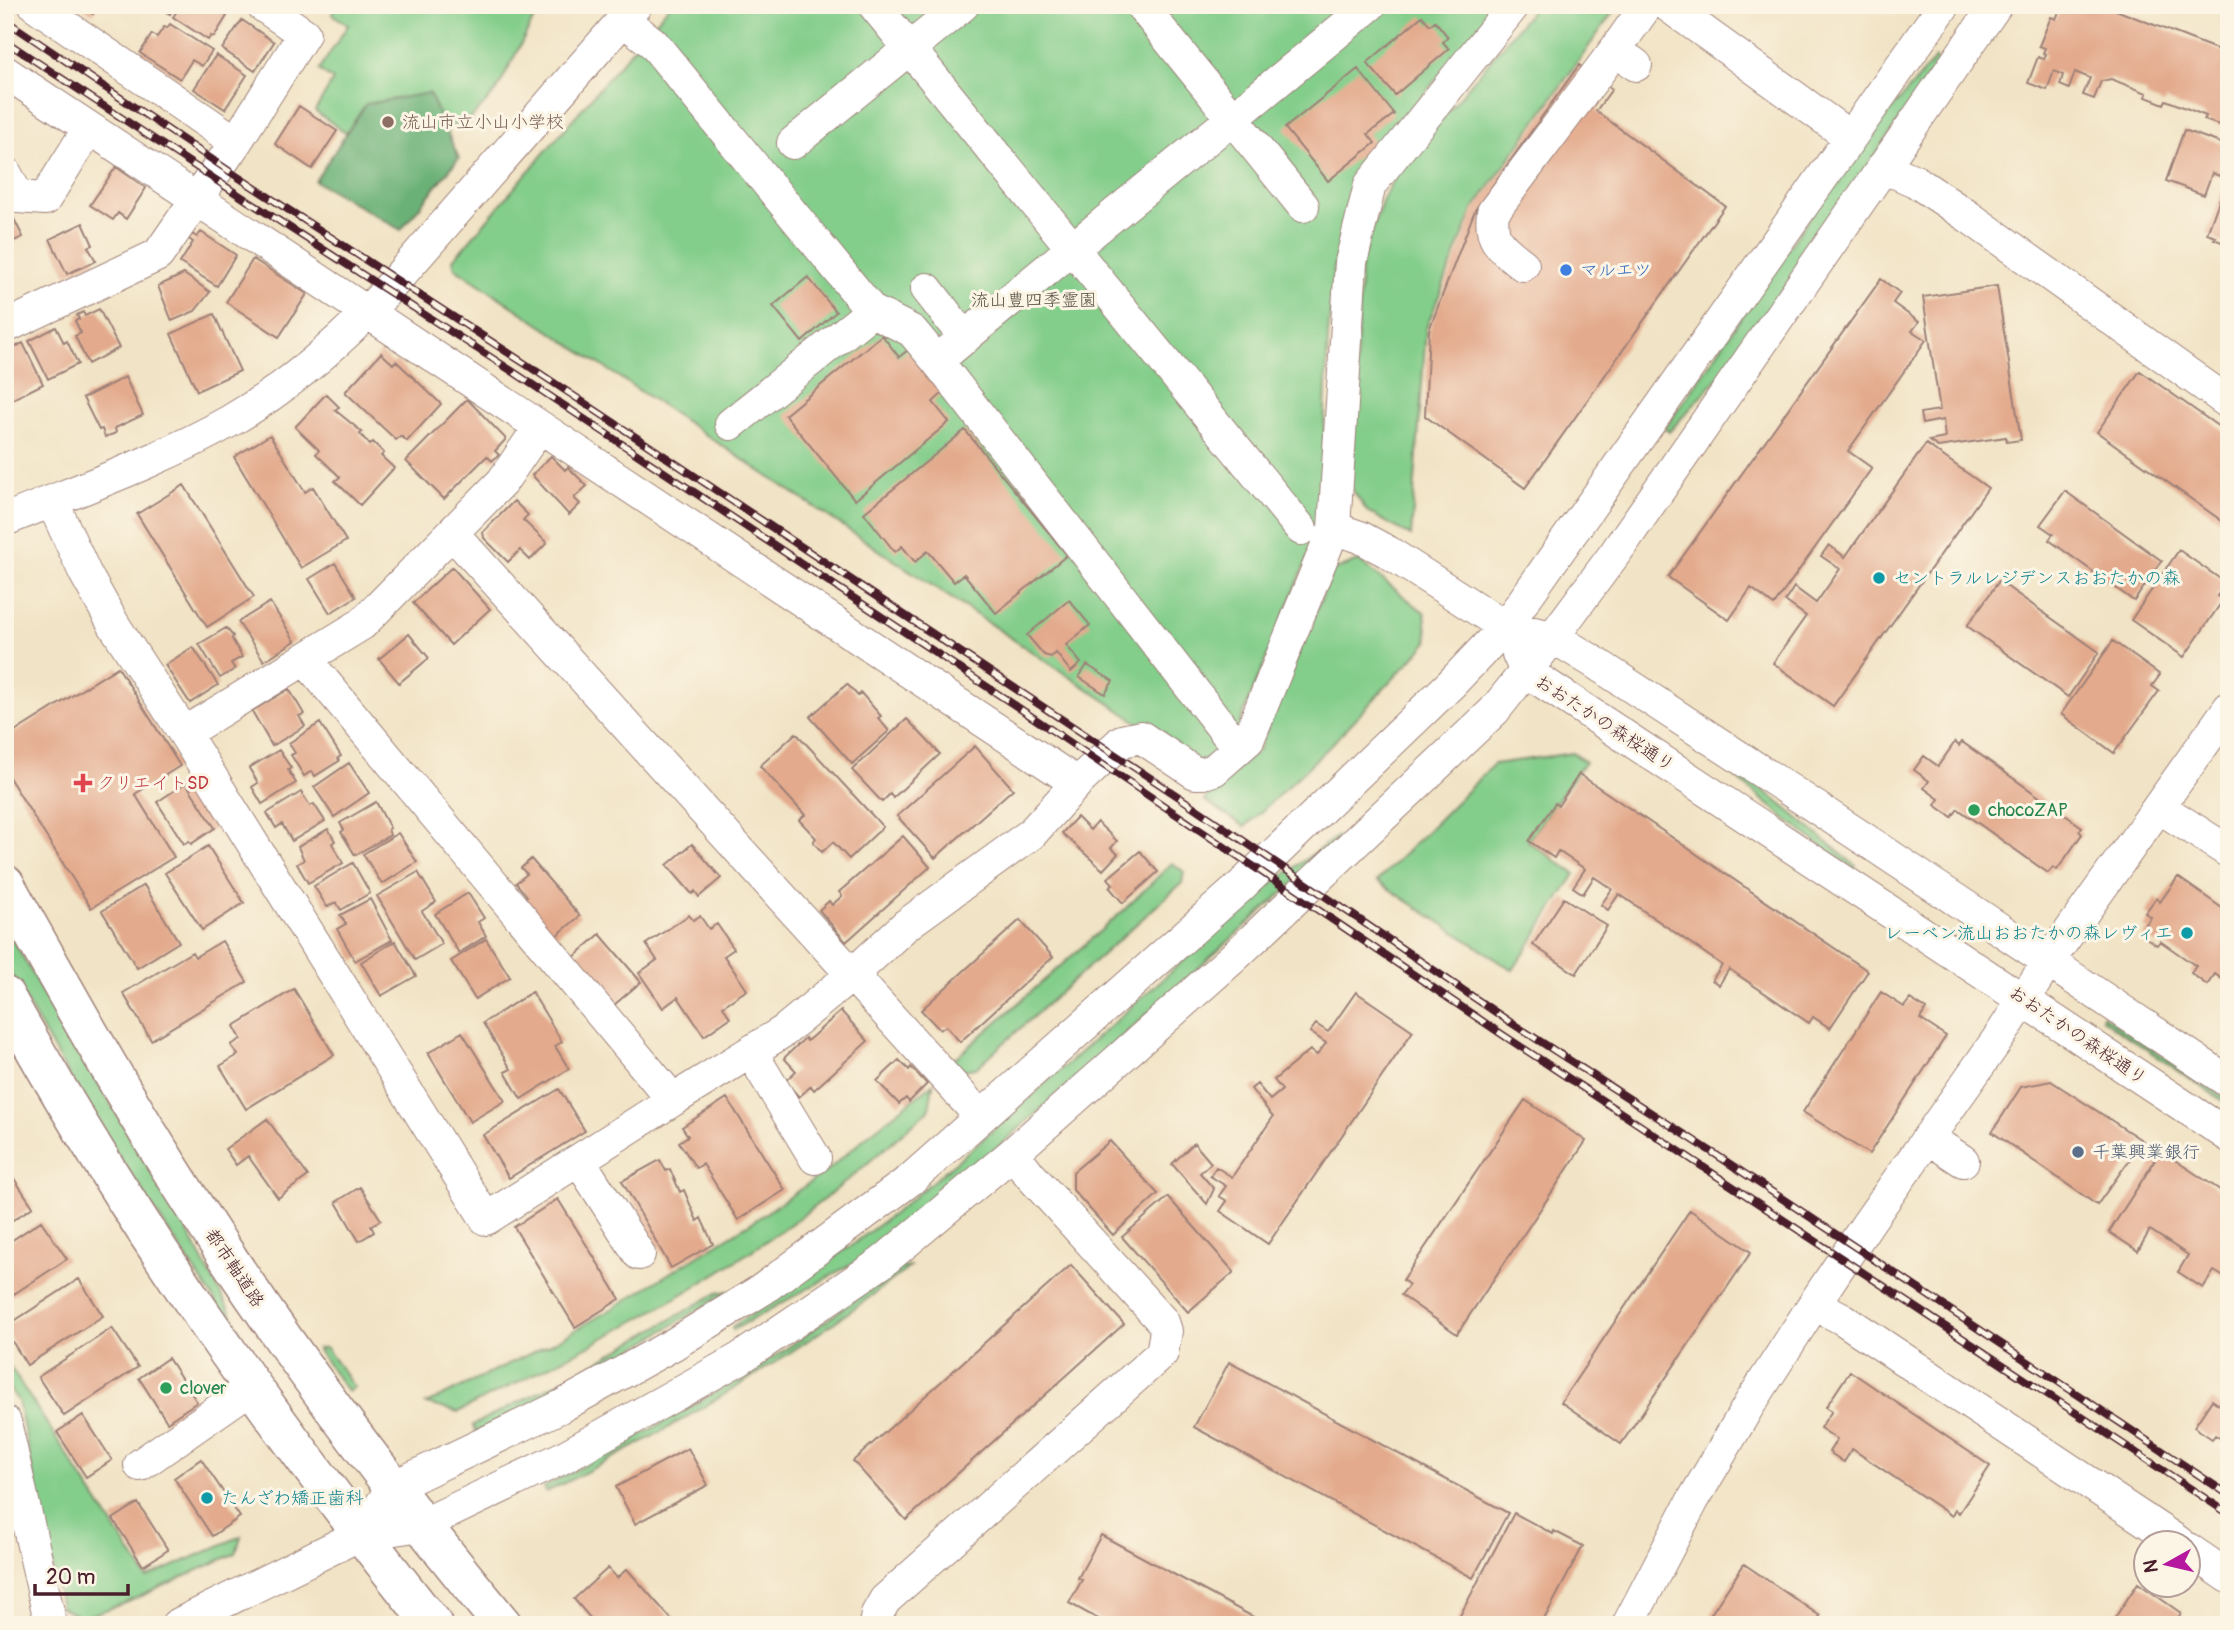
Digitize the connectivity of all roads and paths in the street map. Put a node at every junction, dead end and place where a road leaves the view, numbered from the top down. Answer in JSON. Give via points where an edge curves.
{"nodes":[{"id":1,"x":35,"y":5,"type":"edge"},
{"id":2,"x":262,"y":5,"type":"edge"},
{"id":3,"x":874,"y":5,"type":"edge"},
{"id":4,"x":963,"y":5,"type":"edge"},
{"id":5,"x":1141,"y":5,"type":"edge"},
{"id":6,"x":1370,"y":5,"type":"edge"},
{"id":7,"x":1514,"y":5,"type":"edge"},
{"id":8,"x":1647,"y":5,"type":"edge"},
{"id":9,"x":1944,"y":5,"type":"edge"},
{"id":10,"x":1996,"y":5,"type":"edge"},
{"id":11,"x":1677,"y":8,"type":"edge"},
{"id":12,"x":630,"y":13,"type":"edge"},
{"id":13,"x":910,"y":49,"type":"junction"},
{"id":14,"x":5,"y":72,"type":"edge"},
{"id":15,"x":1234,"y":119,"type":"junction"},
{"id":16,"x":89,"y":128,"type":"junction"},
{"id":17,"x":1850,"y":137,"type":"junction"},
{"id":18,"x":236,"y":142,"type":"junction"},
{"id":19,"x":793,"y":143,"type":"dead end"},
{"id":20,"x":1883,"y":167,"type":"junction"},
{"id":21,"x":5,"y":172,"type":"edge"},
{"id":22,"x":196,"y":198,"type":"junction"},
{"id":23,"x":1303,"y":206,"type":"dead end"},
{"id":24,"x":1071,"y":249,"type":"junction"},
{"id":25,"x":1523,"y":265,"type":"dead end"},
{"id":26,"x":927,"y":289,"type":"dead end"},
{"id":27,"x":872,"y":311,"type":"junction"},
{"id":28,"x":368,"y":312,"type":"junction"},
{"id":29,"x":5,"y":327,"type":"edge"},
{"id":30,"x":965,"y":338,"type":"junction"},
{"id":31,"x":937,"y":361,"type":"junction"},
{"id":32,"x":2229,"y":403,"type":"edge"},
{"id":33,"x":731,"y":424,"type":"dead end"},
{"id":34,"x":539,"y":428,"type":"junction"},
{"id":35,"x":52,"y":501,"type":"junction"},
{"id":36,"x":5,"y":520,"type":"edge"},
{"id":37,"x":1301,"y":528,"type":"dead end"},
{"id":38,"x":1334,"y":528,"type":"junction"},
{"id":39,"x":453,"y":534,"type":"junction"},
{"id":40,"x":1505,"y":627,"type":"junction"},
{"id":41,"x":1553,"y":637,"type":"junction"},
{"id":42,"x":306,"y":660,"type":"junction"},
{"id":43,"x":1526,"y":671,"type":"junction"},
{"id":44,"x":2229,"y":708,"type":"edge"},
{"id":45,"x":184,"y":733,"type":"junction"},
{"id":46,"x":1238,"y":748,"type":"junction"},
{"id":47,"x":1077,"y":783,"type":"junction"},
{"id":48,"x":2159,"y":807,"type":"junction"},
{"id":49,"x":2229,"y":852,"type":"edge"},
{"id":50,"x":5,"y":884,"type":"edge"},
{"id":51,"x":2048,"y":962,"type":"junction"},
{"id":52,"x":853,"y":974,"type":"junction"},
{"id":53,"x":5,"y":996,"type":"edge"},
{"id":54,"x":2025,"y":1000,"type":"junction"},
{"id":55,"x":751,"y":1052,"type":"junction"},
{"id":56,"x":2229,"y":1082,"type":"edge"},
{"id":57,"x":673,"y":1100,"type":"junction"},
{"id":58,"x":981,"y":1117,"type":"junction"},
{"id":59,"x":2229,"y":1136,"type":"edge"},
{"id":60,"x":1928,"y":1138,"type":"junction"},
{"id":61,"x":1013,"y":1153,"type":"junction"},
{"id":62,"x":815,"y":1158,"type":"dead end"},
{"id":63,"x":579,"y":1160,"type":"junction"},
{"id":64,"x":1963,"y":1161,"type":"dead end"},
{"id":65,"x":639,"y":1254,"type":"dead end"},
{"id":66,"x":1814,"y":1304,"type":"junction"},
{"id":67,"x":252,"y":1387,"type":"junction"},
{"id":68,"x":5,"y":1422,"type":"edge"},
{"id":69,"x":140,"y":1465,"type":"dead end"},
{"id":70,"x":393,"y":1487,"type":"junction"},
{"id":71,"x":422,"y":1525,"type":"junction"},
{"id":72,"x":2157,"y":1528,"type":"edge"},
{"id":73,"x":361,"y":1534,"type":"junction"},
{"id":74,"x":2202,"y":1558,"type":"edge"},
{"id":75,"x":2229,"y":1577,"type":"edge"},
{"id":76,"x":51,"y":1625,"type":"edge"},
{"id":77,"x":177,"y":1625,"type":"edge"},
{"id":78,"x":433,"y":1625,"type":"edge"},
{"id":79,"x":503,"y":1625,"type":"edge"},
{"id":80,"x":875,"y":1625,"type":"edge"},
{"id":81,"x":1628,"y":1625,"type":"edge"}],
"edges":[{"from":1,"to":18,"type":"street"},
{"from":2,"to":18,"type":"street","via":[[304,34]]},
{"from":3,"to":13,"type":"street"},
{"from":4,"to":13,"type":"street"},
{"from":5,"to":15,"type":"street"},
{"from":6,"to":15,"type":"street"},
{"from":7,"to":38,"type":"street","via":[[1370,185],[1351,262]]},
{"from":8,"to":25,"type":"street","via":[[1626,57],[1493,212],[1493,236]]},
{"from":9,"to":17,"type":"street"},
{"from":10,"to":20,"type":"street"},
{"from":11,"to":17,"type":"street"},
{"from":12,"to":27,"type":"street"},
{"from":12,"to":28,"type":"street"},
{"from":13,"to":19,"type":"street"},
{"from":13,"to":24,"type":"street"},
{"from":14,"to":16,"type":"street"},
{"from":15,"to":23,"type":"street"},
{"from":15,"to":24,"type":"street"},
{"from":16,"to":21,"type":"street","via":[[45,199],[18,197]]},
{"from":16,"to":22,"type":"street"},
{"from":17,"to":40,"type":"street"},
{"from":18,"to":22,"type":"street"},
{"from":20,"to":32,"type":"street","via":[[1915,181],[1969,217]]},
{"from":20,"to":41,"type":"street"},
{"from":22,"to":28,"type":"street"},
{"from":22,"to":29,"type":"street","via":[[158,255]]},
{"from":24,"to":30,"type":"street"},
{"from":24,"to":37,"type":"street"},
{"from":26,"to":30,"type":"street"},
{"from":27,"to":31,"type":"street","via":[[912,331]]},
{"from":27,"to":33,"type":"street"},
{"from":28,"to":34,"type":"street"},
{"from":28,"to":35,"type":"street","via":[[302,373],[230,421]]},
{"from":30,"to":31,"type":"street"},
{"from":31,"to":46,"type":"street"},
{"from":34,"to":39,"type":"street","via":[[502,482]]},
{"from":34,"to":47,"type":"street"},
{"from":35,"to":36,"type":"street"},
{"from":35,"to":45,"type":"street","via":[[114,625]]},
{"from":38,"to":40,"type":"street","via":[[1388,552]]},
{"from":38,"to":46,"type":"street","via":[[1248,740]]},
{"from":39,"to":42,"type":"street","via":[[362,624]]},
{"from":39,"to":52,"type":"street","via":[[514,607]]},
{"from":40,"to":41,"type":"street"},
{"from":40,"to":43,"type":"street","name":"おおたかの森桜通り"},
{"from":40,"to":58,"type":"street","via":[[1240,887]]},
{"from":41,"to":43,"type":"street"},
{"from":41,"to":51,"type":"street"},
{"from":42,"to":45,"type":"street"},
{"from":42,"to":57,"type":"street","via":[[372,730]]},
{"from":43,"to":54,"type":"street","name":"おおたかの森桜通り"},
{"from":43,"to":61,"type":"street","via":[[1494,711],[1340,858]]},
{"from":44,"to":48,"type":"street"},
{"from":45,"to":63,"type":"street","via":[[486,1219]]},
{"from":46,"to":47,"type":"street","via":[[1213,770],[1195,773],[1141,737],[1132,737]]},
{"from":47,"to":52,"type":"street","via":[[1031,834],[906,925]]},
{"from":48,"to":49,"type":"street"},
{"from":48,"to":51,"type":"street"},
{"from":50,"to":70,"type":"main road","name":"都市軸道路","via":[[186,1195],[267,1317]]},
{"from":51,"to":54,"type":"street"},
{"from":51,"to":56,"type":"street"},
{"from":52,"to":55,"type":"street"},
{"from":52,"to":58,"type":"street"},
{"from":53,"to":67,"type":"main road","via":[[120,1188]]},
{"from":54,"to":59,"type":"street","name":"おおたかの森桜通り"},
{"from":54,"to":60,"type":"street"},
{"from":55,"to":57,"type":"street"},
{"from":55,"to":62,"type":"street"},
{"from":57,"to":63,"type":"street"},
{"from":58,"to":70,"type":"street","via":[[823,1247],[725,1313],[623,1374]]},
{"from":60,"to":64,"type":"street"},
{"from":60,"to":66,"type":"street"},
{"from":61,"to":71,"type":"street","via":[[881,1263],[739,1359],[614,1431]]},
{"from":61,"to":80,"type":"street","via":[[1163,1322],[1162,1353],[885,1601]]},
{"from":63,"to":65,"type":"street"},
{"from":66,"to":72,"type":"street"},
{"from":66,"to":81,"type":"street","via":[[1692,1502]]},
{"from":67,"to":69,"type":"street"},
{"from":67,"to":73,"type":"main road"},
{"from":68,"to":76,"type":"street"},
{"from":70,"to":71,"type":"main road","name":"都市軸道路"},
{"from":70,"to":73,"type":"street"},
{"from":71,"to":73,"type":"street"},
{"from":71,"to":79,"type":"main road","name":"都市軸道路"},
{"from":73,"to":77,"type":"street"},
{"from":73,"to":78,"type":"main road"},
{"from":74,"to":75,"type":"street"}]}
